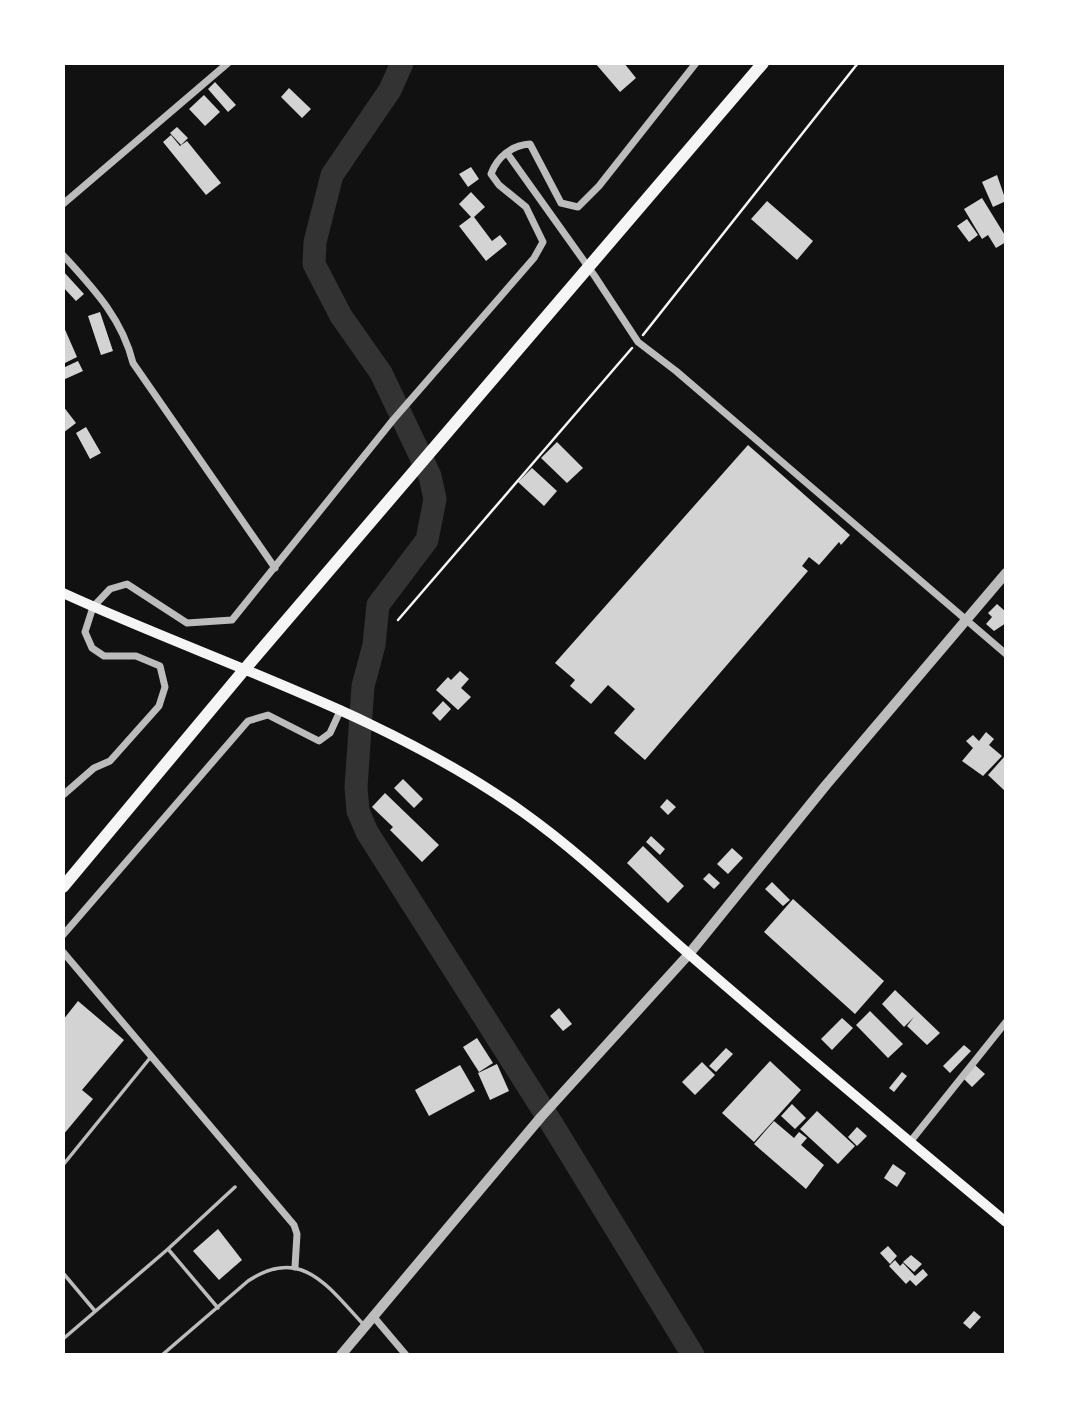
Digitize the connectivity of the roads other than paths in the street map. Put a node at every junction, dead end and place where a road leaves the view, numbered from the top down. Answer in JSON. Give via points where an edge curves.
{"nodes":[{"id":1,"x":228,"y":63,"type":"edge"},
{"id":2,"x":696,"y":63,"type":"edge"},
{"id":3,"x":763,"y":63,"type":"edge"},
{"id":4,"x":507,"y":153,"type":"junction"},
{"id":5,"x":63,"y":204,"type":"edge"},
{"id":6,"x":63,"y":255,"type":"edge"},
{"id":7,"x":275,"y":568,"type":"junction"},
{"id":8,"x":1006,"y":573,"type":"edge"},
{"id":9,"x":63,"y":593,"type":"edge"},
{"id":10,"x":93,"y":607,"type":"junction"},
{"id":11,"x":965,"y":620,"type":"junction"},
{"id":12,"x":1006,"y":654,"type":"edge"},
{"id":13,"x":244,"y":670,"type":"junction"},
{"id":14,"x":341,"y":709,"type":"junction"},
{"id":15,"x":63,"y":795,"type":"edge"},
{"id":16,"x":63,"y":887,"type":"edge"},
{"id":17,"x":63,"y":935,"type":"edge"},
{"id":18,"x":63,"y":952,"type":"edge"},
{"id":19,"x":689,"y":954,"type":"junction"},
{"id":20,"x":1006,"y":1022,"type":"edge"},
{"id":21,"x":152,"y":1056,"type":"junction"},
{"id":22,"x":909,"y":1142,"type":"junction"},
{"id":23,"x":63,"y":1165,"type":"edge"},
{"id":24,"x":235,"y":1187,"type":"dead end"},
{"id":25,"x":1006,"y":1222,"type":"edge"},
{"id":26,"x":168,"y":1249,"type":"junction"},
{"id":27,"x":295,"y":1267,"type":"junction"},
{"id":28,"x":63,"y":1273,"type":"edge"},
{"id":29,"x":218,"y":1308,"type":"junction"},
{"id":30,"x":95,"y":1311,"type":"junction"},
{"id":31,"x":373,"y":1317,"type":"junction"},
{"id":32,"x":365,"y":1326,"type":"junction"},
{"id":33,"x":63,"y":1339,"type":"edge"},
{"id":34,"x":162,"y":1355,"type":"edge"},
{"id":35,"x":341,"y":1355,"type":"edge"},
{"id":36,"x":406,"y":1355,"type":"edge"}],
"edges":[{"from":1,"to":5,"type":"street"},
{"from":2,"to":4,"type":"street","via":[[578,207],[561,203],[530,144],[519,144]]},
{"from":3,"to":13,"type":"highway"},
{"from":4,"to":7,"type":"street","via":[[495,162],[491,174],[526,207],[543,242]]},
{"from":4,"to":11,"type":"street","via":[[638,342]]},
{"from":6,"to":7,"type":"street","via":[[106,303],[127,340],[133,363]]},
{"from":7,"to":10,"type":"street","via":[[232,620],[187,622],[127,584],[110,589]]},
{"from":8,"to":11,"type":"street"},
{"from":9,"to":10,"type":"main road"},
{"from":10,"to":13,"type":"main road"},
{"from":10,"to":15,"type":"street","via":[[85,632],[92,648],[104,656],[136,656],[160,666],[165,687],[159,706],[110,761],[94,768]]},
{"from":11,"to":12,"type":"street"},
{"from":11,"to":19,"type":"street"},
{"from":13,"to":14,"type":"main road"},
{"from":13,"to":16,"type":"highway"},
{"from":14,"to":17,"type":"street","via":[[330,733],[319,741],[268,715],[248,721]]},
{"from":14,"to":19,"type":"main road","via":[[442,761],[523,812]]},
{"from":18,"to":21,"type":"street"},
{"from":19,"to":22,"type":"main road"},
{"from":19,"to":31,"type":"street","via":[[541,1117]]},
{"from":20,"to":22,"type":"street"},
{"from":21,"to":23,"type":"lane"},
{"from":21,"to":27,"type":"street","via":[[294,1225]]},
{"from":22,"to":25,"type":"main road"},
{"from":24,"to":26,"type":"lane"},
{"from":26,"to":29,"type":"lane"},
{"from":26,"to":30,"type":"lane"},
{"from":27,"to":29,"type":"lane","via":[[259,1274]]},
{"from":27,"to":32,"type":"lane","via":[[315,1275]]},
{"from":28,"to":30,"type":"lane"},
{"from":29,"to":34,"type":"lane"},
{"from":30,"to":33,"type":"lane"},
{"from":31,"to":32,"type":"street"},
{"from":31,"to":36,"type":"street"},
{"from":32,"to":35,"type":"street"}]}
